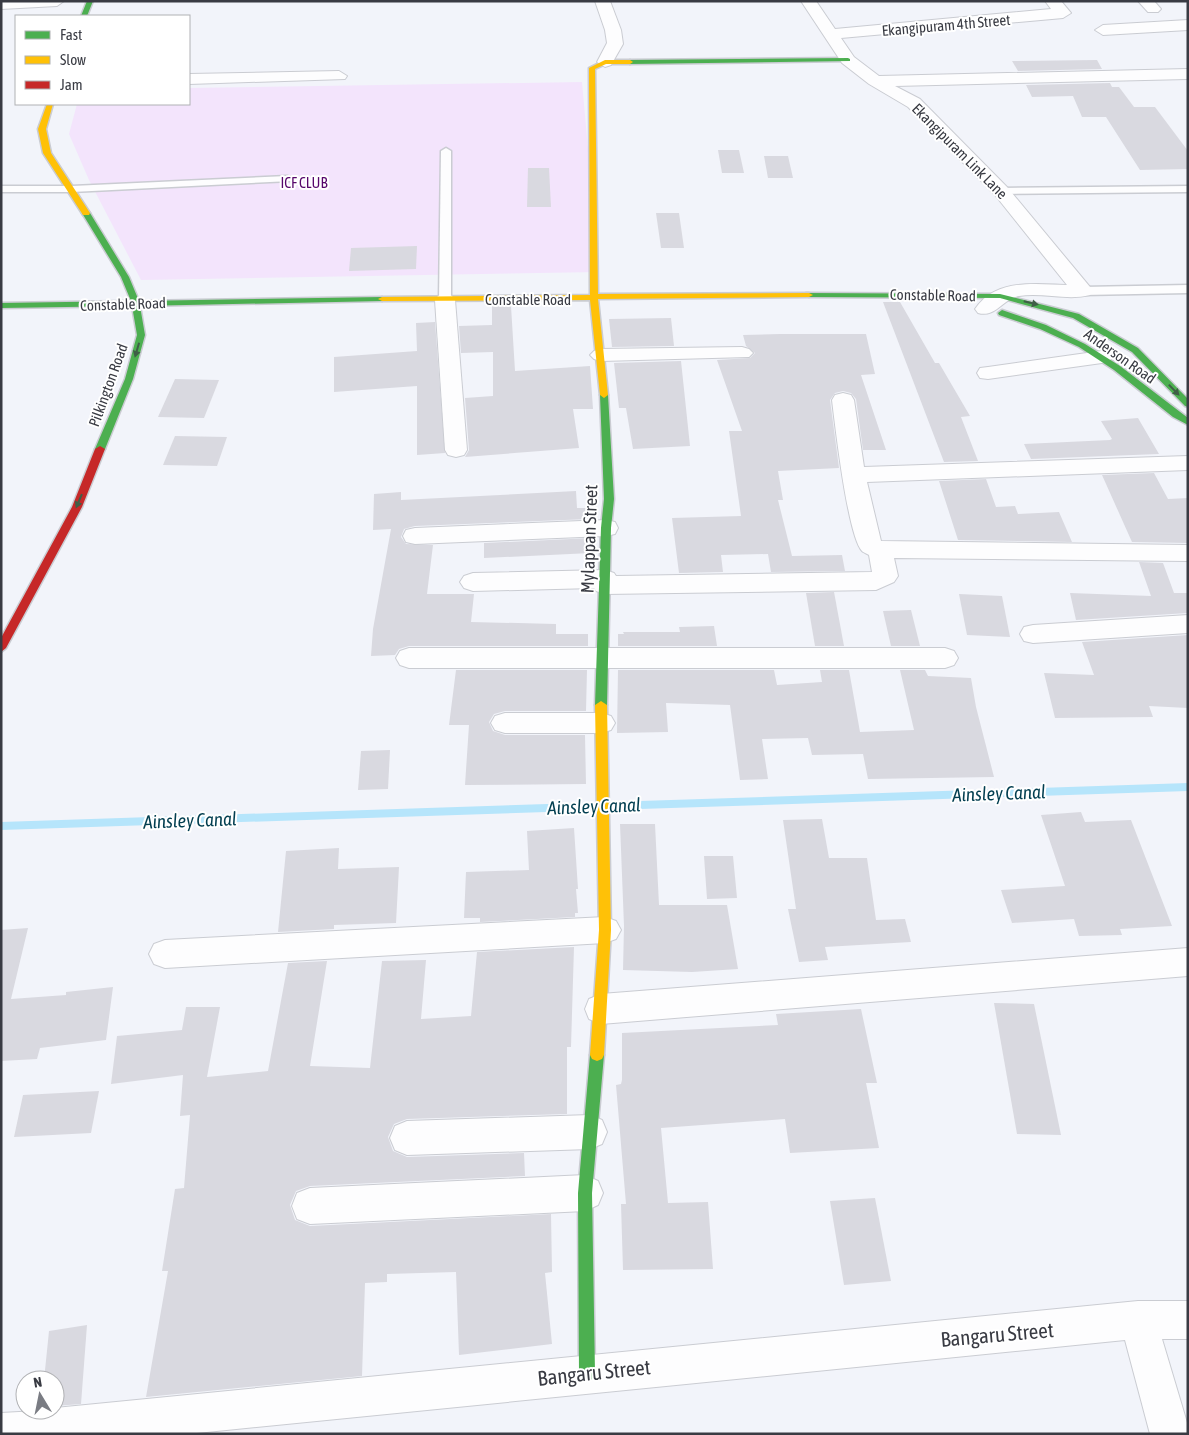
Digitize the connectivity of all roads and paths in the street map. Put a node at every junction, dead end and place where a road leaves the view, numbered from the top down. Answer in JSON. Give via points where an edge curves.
{"nodes":[{"id":1,"x":57,"y":1,"type":"edge"},
{"id":2,"x":90,"y":1,"type":"edge"},
{"id":3,"x":602,"y":1,"type":"edge"},
{"id":4,"x":808,"y":1,"type":"edge"},
{"id":5,"x":1052,"y":1,"type":"edge"},
{"id":6,"x":1,"y":4,"type":"edge"},
{"id":7,"x":1144,"y":7,"type":"edge"},
{"id":8,"x":991,"y":8,"type":"dead end"},
{"id":9,"x":1171,"y":8,"type":"dead end"},
{"id":10,"x":84,"y":15,"type":"edge"},
{"id":11,"x":1001,"y":20,"type":"junction"},
{"id":12,"x":1188,"y":25,"type":"edge"},
{"id":13,"x":1103,"y":30,"type":"dead end"},
{"id":14,"x":829,"y":34,"type":"junction"},
{"id":15,"x":848,"y":60,"type":"junction"},
{"id":16,"x":605,"y":62,"type":"junction"},
{"id":17,"x":1188,"y":74,"type":"edge"},
{"id":18,"x":338,"y":76,"type":"dead end"},
{"id":19,"x":190,"y":79,"type":"edge"},
{"id":20,"x":875,"y":81,"type":"junction"},
{"id":21,"x":50,"y":105,"type":"edge"},
{"id":22,"x":446,"y":151,"type":"dead end"},
{"id":23,"x":287,"y":179,"type":"dead end"},
{"id":24,"x":1,"y":189,"type":"edge"},
{"id":25,"x":72,"y":189,"type":"junction"},
{"id":26,"x":1188,"y":190,"type":"edge"},
{"id":27,"x":1001,"y":191,"type":"junction"},
{"id":28,"x":125,"y":278,"type":"junction"},
{"id":29,"x":111,"y":285,"type":"dead end"},
{"id":30,"x":1188,"y":289,"type":"edge"},
{"id":31,"x":1083,"y":291,"type":"junction"},
{"id":32,"x":95,"y":292,"type":"dead end"},
{"id":33,"x":913,"y":294,"type":"junction"},
{"id":34,"x":1000,"y":296,"type":"junction"},
{"id":35,"x":594,"y":298,"type":"junction"},
{"id":36,"x":445,"y":300,"type":"junction"},
{"id":37,"x":135,"y":302,"type":"junction"},
{"id":38,"x":1,"y":306,"type":"edge"},
{"id":39,"x":57,"y":306,"type":"junction"},
{"id":40,"x":985,"y":309,"type":"junction"},
{"id":41,"x":1135,"y":350,"type":"joint"},
{"id":42,"x":742,"y":352,"type":"dead end"},
{"id":43,"x":601,"y":355,"type":"junction"},
{"id":44,"x":1101,"y":357,"type":"junction"},
{"id":45,"x":988,"y":372,"type":"dead end"},
{"id":46,"x":843,"y":400,"type":"dead end"},
{"id":47,"x":1188,"y":404,"type":"edge"},
{"id":48,"x":1188,"y":423,"type":"edge"},
{"id":49,"x":456,"y":450,"type":"dead end"},
{"id":50,"x":1188,"y":464,"type":"edge"},
{"id":51,"x":854,"y":475,"type":"junction"},
{"id":52,"x":606,"y":528,"type":"junction"},
{"id":53,"x":415,"y":536,"type":"dead end"},
{"id":54,"x":880,"y":550,"type":"junction"},
{"id":55,"x":1188,"y":553,"type":"edge"},
{"id":56,"x":474,"y":582,"type":"dead end"},
{"id":57,"x":605,"y":582,"type":"junction"},
{"id":58,"x":1188,"y":624,"type":"edge"},
{"id":59,"x":1033,"y":634,"type":"dead end"},
{"id":60,"x":1,"y":648,"type":"edge"},
{"id":61,"x":409,"y":658,"type":"dead end"},
{"id":62,"x":945,"y":658,"type":"dead end"},
{"id":63,"x":603,"y":660,"type":"junction"},
{"id":64,"x":601,"y":723,"type":"junction"},
{"id":65,"x":505,"y":724,"type":"dead end"},
{"id":66,"x":604,"y":930,"type":"junction"},
{"id":67,"x":165,"y":954,"type":"dead end"},
{"id":68,"x":1188,"y":962,"type":"edge"},
{"id":69,"x":601,"y":1009,"type":"junction"},
{"id":70,"x":590,"y":1132,"type":"junction"},
{"id":71,"x":407,"y":1138,"type":"dead end"},
{"id":72,"x":584,"y":1193,"type":"junction"},
{"id":73,"x":310,"y":1206,"type":"dead end"},
{"id":74,"x":1138,"y":1320,"type":"junction"},
{"id":75,"x":1188,"y":1320,"type":"edge"},
{"id":76,"x":587,"y":1373,"type":"junction"},
{"id":77,"x":1,"y":1433,"type":"edge"},
{"id":78,"x":1170,"y":1434,"type":"edge"}],
"edges":[{"from":1,"to":6,"type":"street"},
{"from":2,"to":10,"type":"street"},
{"from":3,"to":16,"type":"street","via":[[615,44]]},
{"from":4,"to":14,"type":"street","name":"Ekangipuram Link Lane"},
{"from":5,"to":11,"type":"street","name":"Ekangipuram 4th Street","via":[[1063,13]]},
{"from":7,"to":9,"type":"street"},
{"from":8,"to":11,"type":"street"},
{"from":11,"to":14,"type":"street","name":"Ekangipuram 4th Street"},
{"from":12,"to":13,"type":"street"},
{"from":14,"to":15,"type":"street","name":"Ekangipuram Link Lane"},
{"from":15,"to":16,"type":"street"},
{"from":15,"to":20,"type":"street","name":"Ekangipuram Link Lane"},
{"from":16,"to":35,"type":"street","name":"Mylappan Street","via":[[592,68]]},
{"from":17,"to":20,"type":"street"},
{"from":18,"to":19,"type":"street"},
{"from":20,"to":27,"type":"street","name":"Ekangipuram Link Lane","via":[[914,103]]},
{"from":21,"to":25,"type":"street","name":"Pilkington Road","via":[[42,129],[47,153]]},
{"from":22,"to":36,"type":"lane"},
{"from":23,"to":25,"type":"lane"},
{"from":24,"to":25,"type":"lane"},
{"from":25,"to":28,"type":"street","name":"Pilkington Road"},
{"from":26,"to":27,"type":"lane"},
{"from":27,"to":31,"type":"street","name":"Ekangipuram Link Lane"},
{"from":28,"to":29,"type":"street","name":"Constable Road"},
{"from":28,"to":37,"type":"street","name":"Pilkington Road"},
{"from":30,"to":31,"type":"lane"},
{"from":31,"to":34,"type":"street","name":"Constable Road","via":[[1017,290]]},
{"from":32,"to":39,"type":"street","name":"Constable Road"},
{"from":33,"to":34,"type":"street","name":"Constable Road"},
{"from":33,"to":35,"type":"street","name":"Constable Road"},
{"from":33,"to":40,"type":"street","name":"Anderson Road"},
{"from":34,"to":40,"type":"street","name":"Constable Road"},
{"from":34,"to":41,"type":"street","name":"Constable Road","one_way":true,"via":[[1076,316]]},
{"from":35,"to":36,"type":"street","name":"Constable Road"},
{"from":35,"to":43,"type":"street","name":"Mylappan Street"},
{"from":36,"to":37,"type":"street","name":"Constable Road"},
{"from":36,"to":49,"type":"street"},
{"from":37,"to":39,"type":"street","name":"Constable Road"},
{"from":37,"to":60,"type":"street","name":"Pilkington Road","one_way":true,"via":[[141,335],[129,379],[77,507]]},
{"from":38,"to":39,"type":"street","name":"Constable Road"},
{"from":40,"to":44,"type":"street","name":"Anderson Road","via":[[1023,318],[1084,345]]},
{"from":41,"to":47,"type":"street","name":"Anderson Road","one_way":true},
{"from":42,"to":43,"type":"street"},
{"from":43,"to":52,"type":"street","name":"Mylappan Street","via":[[609,499]]},
{"from":44,"to":45,"type":"street"},
{"from":44,"to":48,"type":"street","name":"Anderson Road"},
{"from":46,"to":51,"type":"street"},
{"from":50,"to":51,"type":"street"},
{"from":51,"to":54,"type":"street","via":[[867,538],[871,546]]},
{"from":52,"to":53,"type":"street"},
{"from":52,"to":57,"type":"street","name":"Mylappan Street"},
{"from":54,"to":55,"type":"street"},
{"from":54,"to":57,"type":"street","via":[[885,576],[876,580]]},
{"from":56,"to":57,"type":"street"},
{"from":57,"to":63,"type":"street","name":"Mylappan Street"},
{"from":58,"to":59,"type":"street"},
{"from":61,"to":63,"type":"street"},
{"from":62,"to":63,"type":"street"},
{"from":63,"to":64,"type":"street","name":"Mylappan Street"},
{"from":64,"to":65,"type":"street"},
{"from":64,"to":66,"type":"street","name":"Mylappan Street"},
{"from":66,"to":67,"type":"street"},
{"from":66,"to":69,"type":"street","name":"Mylappan Street"},
{"from":68,"to":69,"type":"street"},
{"from":69,"to":70,"type":"street","name":"Mylappan Street"},
{"from":70,"to":71,"type":"street"},
{"from":70,"to":72,"type":"street","name":"Mylappan Street"},
{"from":72,"to":73,"type":"street"},
{"from":72,"to":76,"type":"street","name":"Mylappan Street"},
{"from":74,"to":75,"type":"street","name":"Bangaru Street"},
{"from":74,"to":76,"type":"street","name":"Bangaru Street"},
{"from":74,"to":78,"type":"street"},
{"from":76,"to":77,"type":"street","name":"Bangaru Street"}]}
